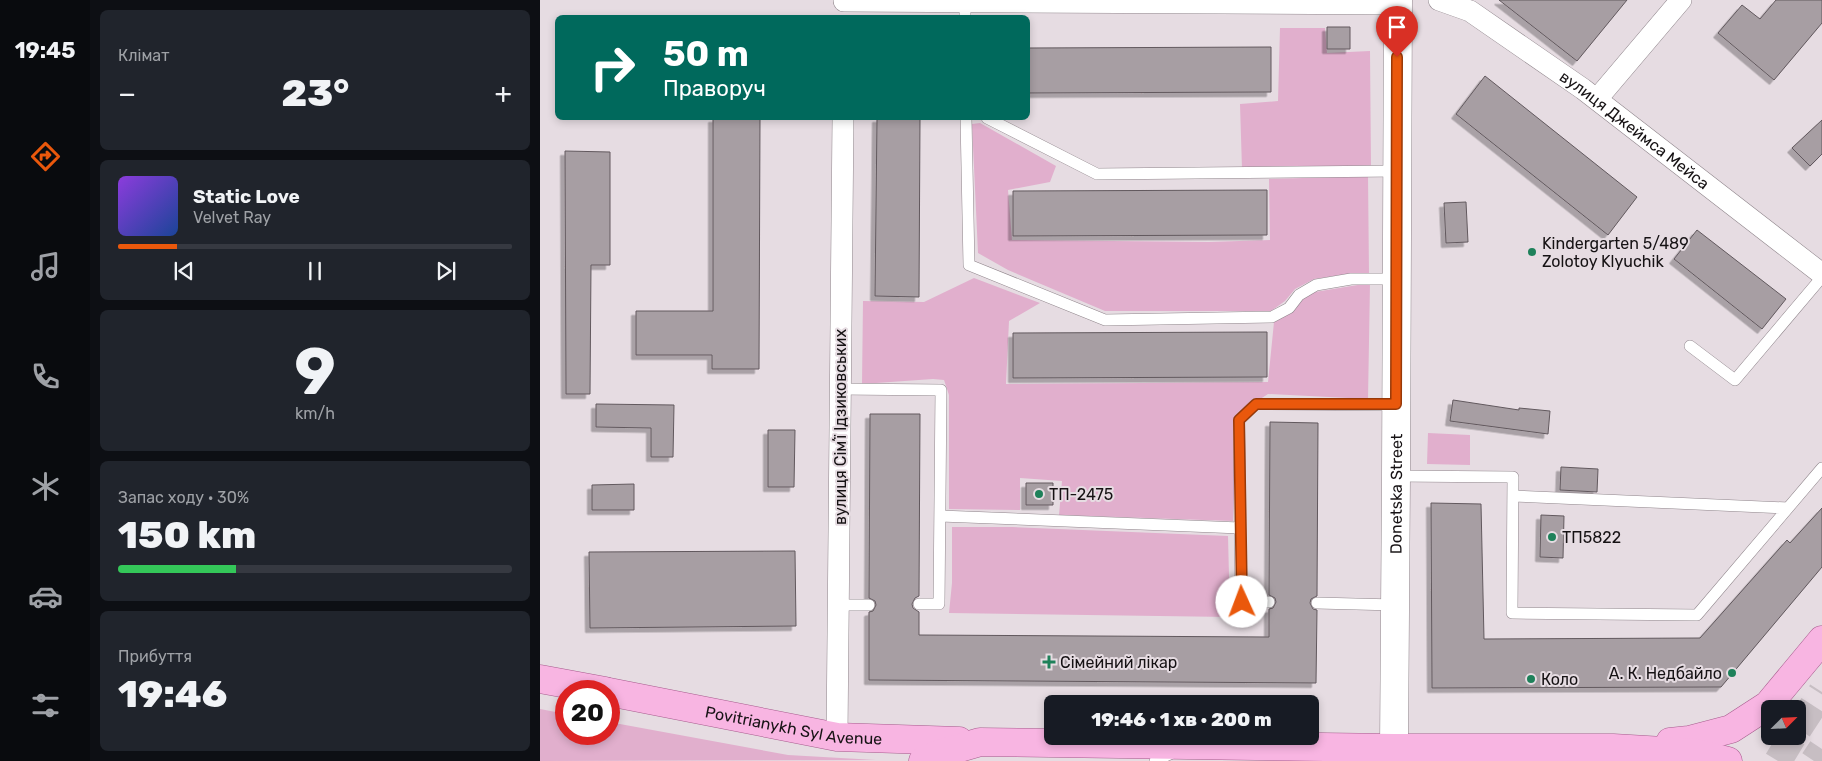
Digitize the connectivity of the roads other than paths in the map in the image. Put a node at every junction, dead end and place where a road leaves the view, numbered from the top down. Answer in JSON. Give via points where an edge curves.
{"nodes":[{"id":1,"x":1439,"y":0,"type":"edge"},
{"id":2,"x":1681,"y":0,"type":"edge"},
{"id":3,"x":1398,"y":2,"type":"edge"},
{"id":4,"x":843,"y":6,"type":"edge"},
{"id":5,"x":965,"y":6,"type":"edge"},
{"id":6,"x":1597,"y":100,"type":"junction"},
{"id":7,"x":842,"y":120,"type":"edge"},
{"id":8,"x":966,"y":120,"type":"edge"},
{"id":9,"x":991,"y":120,"type":"edge"},
{"id":10,"x":1396,"y":171,"type":"junction"},
{"id":11,"x":1822,"y":276,"type":"edge"},
{"id":12,"x":1396,"y":279,"type":"junction"},
{"id":13,"x":1690,"y":346,"type":"dead end"},
{"id":14,"x":840,"y":389,"type":"junction"},
{"id":15,"x":1396,"y":404,"type":"junction"},
{"id":16,"x":1822,"y":468,"type":"edge"},
{"id":17,"x":1396,"y":476,"type":"junction"},
{"id":18,"x":1513,"y":496,"type":"junction"},
{"id":19,"x":1788,"y":508,"type":"junction"},
{"id":20,"x":940,"y":516,"type":"junction"},
{"id":21,"x":1240,"y":528,"type":"junction"},
{"id":22,"x":1269,"y":602,"type":"dead end"},
{"id":23,"x":1317,"y":603,"type":"dead end"},
{"id":24,"x":919,"y":604,"type":"dead end"},
{"id":25,"x":838,"y":605,"type":"junction"},
{"id":26,"x":869,"y":605,"type":"dead end"},
{"id":27,"x":1395,"y":605,"type":"junction"},
{"id":28,"x":1822,"y":640,"type":"edge"},
{"id":29,"x":540,"y":679,"type":"edge"},
{"id":30,"x":555,"y":682,"type":"edge"},
{"id":31,"x":620,"y":694,"type":"edge"},
{"id":32,"x":837,"y":737,"type":"junction"},
{"id":33,"x":980,"y":742,"type":"junction"},
{"id":34,"x":1394,"y":748,"type":"junction"},
{"id":35,"x":1554,"y":748,"type":"junction"},
{"id":36,"x":1613,"y":748,"type":"junction"},
{"id":37,"x":1209,"y":749,"type":"junction"},
{"id":38,"x":1526,"y":760,"type":"edge"},
{"id":39,"x":923,"y":761,"type":"edge"},
{"id":40,"x":1155,"y":761,"type":"edge"},
{"id":41,"x":1728,"y":761,"type":"edge"}],
"edges":[{"from":1,"to":6,"type":"street","name":"вулиця Джеймса Мейса","via":[[1470,11]]},
{"from":2,"to":6,"type":"street"},
{"from":3,"to":5,"type":"street"},
{"from":3,"to":10,"type":"street","name":"Donetska Street"},
{"from":4,"to":5,"type":"street"},
{"from":6,"to":11,"type":"street","name":"вулиця Джеймса Мейса"},
{"from":7,"to":14,"type":"street","name":"вулиця Сімʼї Ідзиковських"},
{"from":8,"to":12,"type":"lane","via":[[969,265],[1105,320],[1272,317],[1289,308],[1299,295],[1316,285],[1351,279]]},
{"from":9,"to":10,"type":"lane","via":[[1097,174]]},
{"from":10,"to":12,"type":"street","name":"Donetska Street"},
{"from":11,"to":13,"type":"lane","via":[[1735,380]]},
{"from":12,"to":15,"type":"street","name":"Donetska Street"},
{"from":14,"to":20,"type":"lane","via":[[941,390]]},
{"from":14,"to":25,"type":"street","name":"вулиця Сімʼї Ідзиковських"},
{"from":15,"to":17,"type":"street","name":"Donetska Street"},
{"from":15,"to":21,"type":"lane","via":[[1256,404],[1239,420]]},
{"from":16,"to":19,"type":"lane"},
{"from":17,"to":18,"type":"lane","via":[[1513,477]]},
{"from":17,"to":27,"type":"street","name":"Donetska Street"},
{"from":18,"to":19,"type":"lane"},
{"from":18,"to":19,"type":"lane","via":[[1512,613],[1697,615]]},
{"from":20,"to":21,"type":"lane"},
{"from":20,"to":24,"type":"lane","via":[[939,604]]},
{"from":21,"to":22,"type":"lane","via":[[1242,602]]},
{"from":23,"to":27,"type":"lane"},
{"from":25,"to":26,"type":"lane"},
{"from":25,"to":32,"type":"street","name":"вулиця Сімʼї Ідзиковських"},
{"from":27,"to":34,"type":"street","name":"Donetska Street"},
{"from":28,"to":36,"type":"main road","via":[[1768,705],[1731,729],[1690,740]]},
{"from":29,"to":30,"type":"main road"},
{"from":31,"to":32,"type":"main road","name":"Povitrianykh Syl Avenue"},
{"from":32,"to":33,"type":"main road","name":"Povitrianykh Syl Avenue"},
{"from":33,"to":37,"type":"main road","name":"Povitrianykh Syl Avenue"},
{"from":33,"to":39,"type":"main road"},
{"from":34,"to":35,"type":"main road","name":"Povitrianykh Syl Avenue"},
{"from":34,"to":37,"type":"main road","name":"Povitrianykh Syl Avenue"},
{"from":35,"to":36,"type":"main road","name":"Povitrianykh Syl Avenue"},
{"from":35,"to":38,"type":"lane"},
{"from":36,"to":41,"type":"main road","via":[[1697,753]]},
{"from":37,"to":40,"type":"lane"}]}
